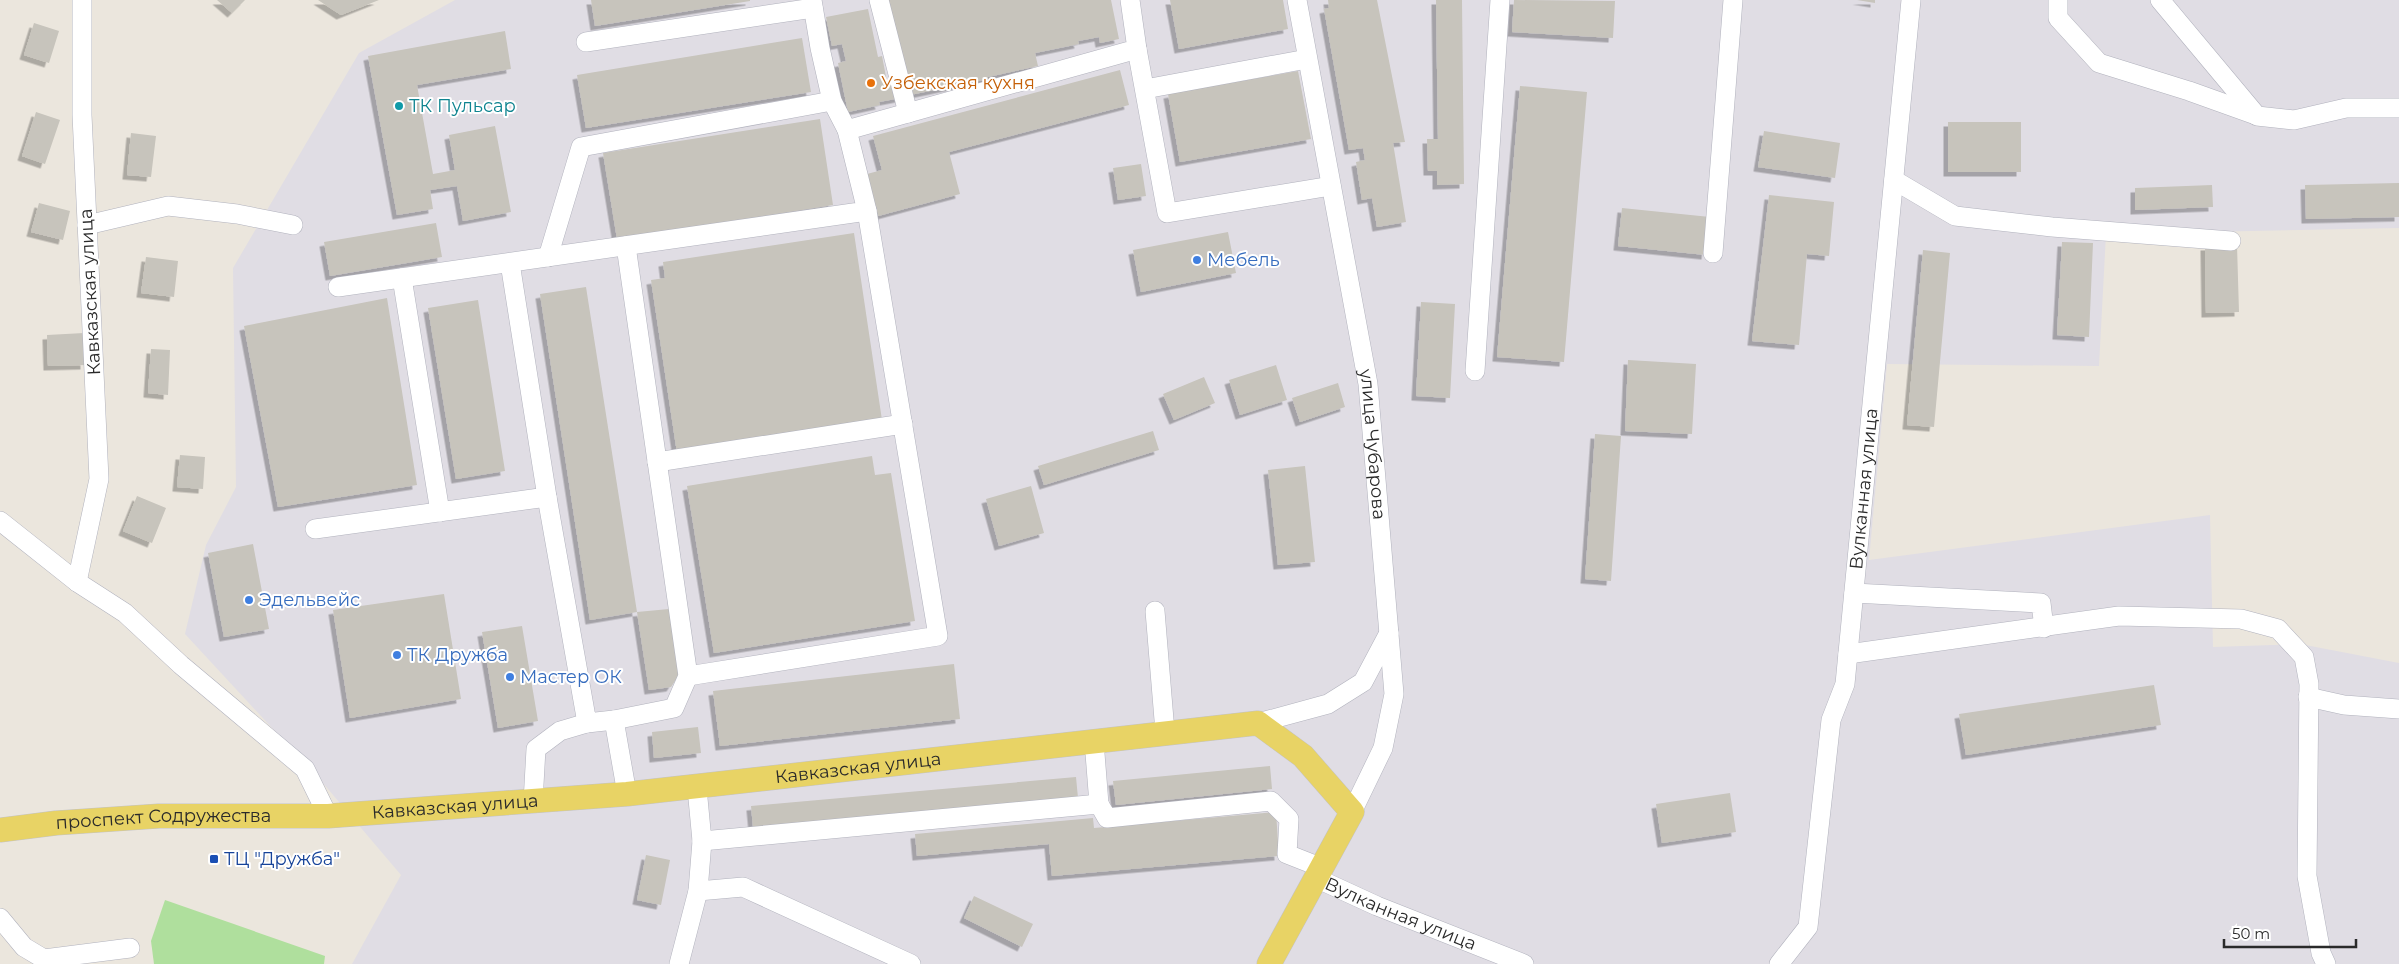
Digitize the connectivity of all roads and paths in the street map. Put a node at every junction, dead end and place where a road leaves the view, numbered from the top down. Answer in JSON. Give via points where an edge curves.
{"nodes":[{"id":1,"x":82,"y":0,"type":"edge"},
{"id":2,"x":879,"y":0,"type":"edge"},
{"id":3,"x":1130,"y":0,"type":"edge"},
{"id":4,"x":1297,"y":0,"type":"edge"},
{"id":5,"x":1500,"y":0,"type":"edge"},
{"id":6,"x":1733,"y":0,"type":"edge"},
{"id":7,"x":1911,"y":0,"type":"edge"},
{"id":8,"x":2058,"y":0,"type":"edge"},
{"id":9,"x":2160,"y":0,"type":"edge"},
{"id":10,"x":813,"y":4,"type":"edge"},
{"id":11,"x":586,"y":42,"type":"dead end"},
{"id":12,"x":1137,"y":49,"type":"junction"},
{"id":13,"x":1307,"y":59,"type":"junction"},
{"id":14,"x":1144,"y":89,"type":"junction"},
{"id":15,"x":832,"y":101,"type":"junction"},
{"id":16,"x":2399,"y":108,"type":"edge"},
{"id":17,"x":908,"y":113,"type":"junction"},
{"id":18,"x":2257,"y":116,"type":"junction"},
{"id":19,"x":847,"y":130,"type":"junction"},
{"id":20,"x":1894,"y":180,"type":"junction"},
{"id":21,"x":1331,"y":186,"type":"junction"},
{"id":22,"x":867,"y":211,"type":"junction"},
{"id":23,"x":87,"y":225,"type":"junction"},
{"id":24,"x":293,"y":225,"type":"dead end"},
{"id":25,"x":2231,"y":241,"type":"dead end"},
{"id":26,"x":626,"y":246,"type":"junction"},
{"id":27,"x":1713,"y":253,"type":"dead end"},
{"id":28,"x":548,"y":257,"type":"junction"},
{"id":29,"x":510,"y":263,"type":"junction"},
{"id":30,"x":402,"y":278,"type":"junction"},
{"id":31,"x":338,"y":287,"type":"dead end"},
{"id":32,"x":1475,"y":371,"type":"dead end"},
{"id":33,"x":903,"y":424,"type":"junction"},
{"id":34,"x":657,"y":462,"type":"junction"},
{"id":35,"x":547,"y":497,"type":"junction"},
{"id":36,"x":440,"y":512,"type":"junction"},
{"id":37,"x":0,"y":521,"type":"edge"},
{"id":38,"x":315,"y":529,"type":"dead end"},
{"id":39,"x":77,"y":582,"type":"junction"},
{"id":40,"x":1854,"y":593,"type":"junction"},
{"id":41,"x":1155,"y":611,"type":"dead end"},
{"id":42,"x":2044,"y":628,"type":"junction"},
{"id":43,"x":1389,"y":633,"type":"junction"},
{"id":44,"x":1848,"y":654,"type":"junction"},
{"id":45,"x":688,"y":676,"type":"junction"},
{"id":46,"x":2308,"y":697,"type":"junction"},
{"id":47,"x":2399,"y":710,"type":"edge"},
{"id":48,"x":614,"y":720,"type":"junction"},
{"id":49,"x":587,"y":723,"type":"junction"},
{"id":50,"x":1258,"y":723,"type":"junction"},
{"id":51,"x":1165,"y":732,"type":"junction"},
{"id":52,"x":1094,"y":741,"type":"junction"},
{"id":53,"x":697,"y":788,"type":"junction"},
{"id":54,"x":626,"y":794,"type":"junction"},
{"id":55,"x":533,"y":802,"type":"junction"},
{"id":56,"x":1098,"y":804,"type":"junction"},
{"id":57,"x":1352,"y":812,"type":"junction"},
{"id":58,"x":328,"y":816,"type":"junction"},
{"id":59,"x":0,"y":830,"type":"edge"},
{"id":60,"x":702,"y":841,"type":"junction"},
{"id":61,"x":1318,"y":873,"type":"junction"},
{"id":62,"x":698,"y":890,"type":"junction"},
{"id":63,"x":0,"y":918,"type":"edge"},
{"id":64,"x":130,"y":948,"type":"dead end"},
{"id":65,"x":679,"y":964,"type":"edge"},
{"id":66,"x":911,"y":964,"type":"edge"},
{"id":67,"x":1268,"y":964,"type":"edge"},
{"id":68,"x":1524,"y":964,"type":"edge"},
{"id":69,"x":1778,"y":964,"type":"edge"},
{"id":70,"x":2326,"y":964,"type":"edge"}],
"edges":[{"from":1,"to":23,"type":"street","name":"Кавказская улица","via":[[82,115]]},
{"from":2,"to":17,"type":"street"},
{"from":3,"to":12,"type":"street"},
{"from":4,"to":13,"type":"street","name":"улица Чубарова"},
{"from":5,"to":32,"type":"street"},
{"from":6,"to":27,"type":"street"},
{"from":7,"to":20,"type":"street","name":"Вулканная улица"},
{"from":8,"to":18,"type":"street","via":[[2058,18],[2100,63]]},
{"from":9,"to":18,"type":"street"},
{"from":10,"to":11,"type":"street"},
{"from":10,"to":15,"type":"street"},
{"from":12,"to":14,"type":"street"},
{"from":12,"to":17,"type":"street"},
{"from":13,"to":14,"type":"street"},
{"from":13,"to":21,"type":"street","name":"улица Чубарова"},
{"from":14,"to":21,"type":"street","via":[[1167,214]]},
{"from":15,"to":19,"type":"street"},
{"from":15,"to":28,"type":"street","via":[[581,147]]},
{"from":16,"to":18,"type":"street","via":[[2346,108],[2294,120]]},
{"from":17,"to":19,"type":"street"},
{"from":19,"to":22,"type":"street"},
{"from":20,"to":25,"type":"street","via":[[1956,216]]},
{"from":20,"to":40,"type":"street","name":"Вулканная улица"},
{"from":21,"to":43,"type":"street","name":"улица Чубарова","via":[[1368,384]]},
{"from":22,"to":26,"type":"street"},
{"from":22,"to":33,"type":"street"},
{"from":23,"to":24,"type":"street","via":[[168,206]]},
{"from":23,"to":39,"type":"street","name":"Кавказская улица","via":[[99,480]]},
{"from":26,"to":28,"type":"street"},
{"from":26,"to":34,"type":"street"},
{"from":28,"to":29,"type":"street"},
{"from":29,"to":30,"type":"street"},
{"from":29,"to":35,"type":"street"},
{"from":30,"to":31,"type":"street"},
{"from":30,"to":36,"type":"street"},
{"from":33,"to":34,"type":"street"},
{"from":33,"to":45,"type":"street","via":[[938,636]]},
{"from":34,"to":45,"type":"street"},
{"from":35,"to":36,"type":"street"},
{"from":35,"to":49,"type":"street"},
{"from":36,"to":38,"type":"street"},
{"from":37,"to":39,"type":"street"},
{"from":39,"to":58,"type":"street","via":[[125,613],[181,665],[305,769]]},
{"from":40,"to":42,"type":"street","via":[[2041,603]]},
{"from":40,"to":44,"type":"street","name":"Вулканная улица"},
{"from":41,"to":51,"type":"street"},
{"from":42,"to":44,"type":"street"},
{"from":42,"to":46,"type":"street","via":[[2119,616],[2241,619],[2278,629],[2304,657]]},
{"from":43,"to":50,"type":"street","via":[[1363,682],[1328,704]]},
{"from":43,"to":57,"type":"street","name":"улица Чубарова","via":[[1394,694],[1387,730],[1383,748]]},
{"from":44,"to":69,"type":"street","name":"Вулканная улица","via":[[1845,684],[1831,720],[1808,927]]},
{"from":45,"to":48,"type":"street","via":[[674,708]]},
{"from":46,"to":47,"type":"street","via":[[2344,705]]},
{"from":46,"to":70,"type":"street","via":[[2307,876],[2320,952]]},
{"from":48,"to":49,"type":"street"},
{"from":48,"to":54,"type":"street"},
{"from":49,"to":55,"type":"street","via":[[560,731],[536,748]]},
{"from":50,"to":51,"type":"main road","name":"Кавказская улица"},
{"from":50,"to":57,"type":"main road","via":[[1303,756]]},
{"from":51,"to":52,"type":"main road","name":"Кавказская улица"},
{"from":52,"to":53,"type":"main road","name":"Кавказская улица"},
{"from":52,"to":56,"type":"street"},
{"from":53,"to":54,"type":"main road","name":"Кавказская улица"},
{"from":53,"to":60,"type":"street"},
{"from":54,"to":55,"type":"main road","name":"Кавказская улица"},
{"from":55,"to":58,"type":"main road","name":"Кавказская улица"},
{"from":56,"to":60,"type":"street"},
{"from":56,"to":61,"type":"street","via":[[1107,818],[1271,801],[1289,819],[1287,854]]},
{"from":57,"to":61,"type":"main road","name":"улица Чубарова"},
{"from":58,"to":59,"type":"main road","name":"проспект Содружества","via":[[159,816]]},
{"from":60,"to":62,"type":"street"},
{"from":61,"to":67,"type":"main road","name":"Вулканная улица"},
{"from":61,"to":68,"type":"street","name":"Вулканная улица","via":[[1377,906]]},
{"from":62,"to":65,"type":"street"},
{"from":62,"to":66,"type":"street","via":[[743,887]]},
{"from":63,"to":64,"type":"street","via":[[24,947],[44,959]]}]}
